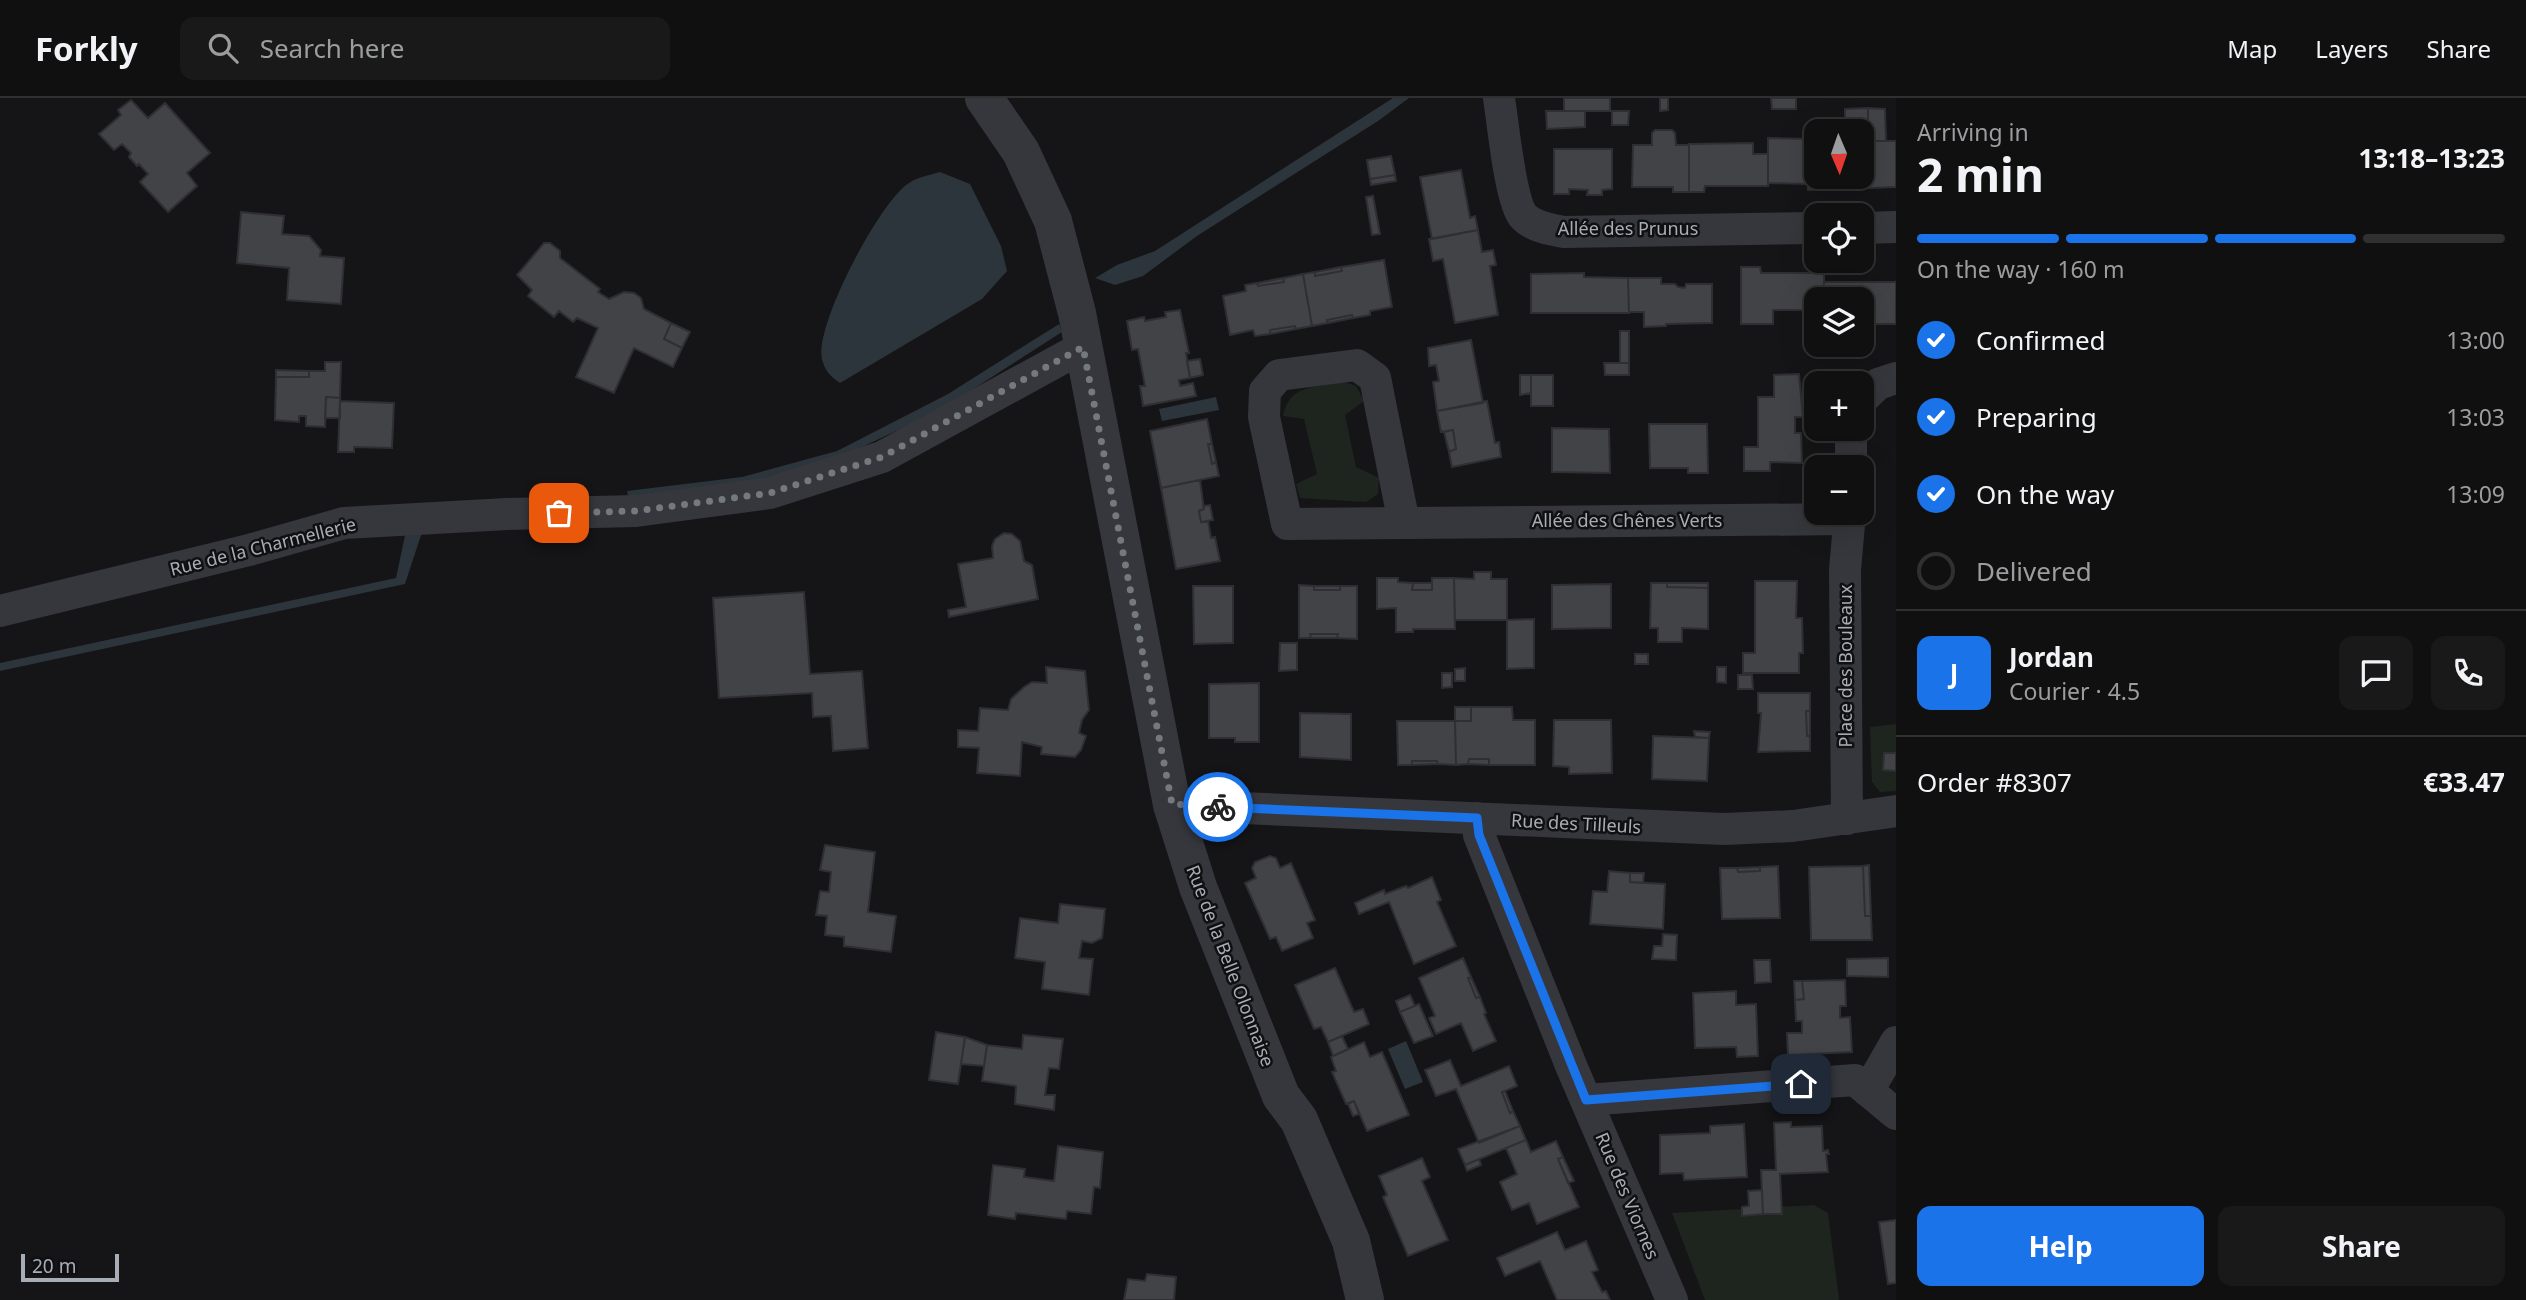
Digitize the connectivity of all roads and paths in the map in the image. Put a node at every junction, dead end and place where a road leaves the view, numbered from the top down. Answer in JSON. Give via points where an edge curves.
{"nodes":[{"id":1,"x":985,"y":98,"type":"edge"},
{"id":2,"x":1499,"y":98,"type":"edge"},
{"id":3,"x":1896,"y":227,"type":"edge"},
{"id":4,"x":1804,"y":228,"type":"edge"},
{"id":5,"x":1874,"y":228,"type":"edge"},
{"id":6,"x":1083,"y":347,"type":"junction"},
{"id":7,"x":1896,"y":378,"type":"edge"},
{"id":8,"x":1874,"y":388,"type":"edge"},
{"id":9,"x":1804,"y":517,"type":"edge"},
{"id":10,"x":1404,"y":523,"type":"junction"},
{"id":11,"x":1849,"y":525,"type":"edge"},
{"id":12,"x":0,"y":611,"type":"edge"},
{"id":13,"x":1172,"y":804,"type":"junction"},
{"id":14,"x":1896,"y":811,"type":"edge"},
{"id":15,"x":1477,"y":818,"type":"junction"},
{"id":16,"x":1847,"y":819,"type":"junction"},
{"id":17,"x":1896,"y":1042,"type":"edge"},
{"id":18,"x":1868,"y":1091,"type":"junction"},
{"id":19,"x":1586,"y":1100,"type":"junction"},
{"id":20,"x":1896,"y":1114,"type":"edge"},
{"id":21,"x":1365,"y":1300,"type":"edge"},
{"id":22,"x":1672,"y":1300,"type":"edge"}],
"edges":[{"from":1,"to":6,"type":"street","name":"Rue de la Belle Olonnaise","via":[[1021,152],[1053,221]]},
{"from":2,"to":4,"type":"street","name":"Allée des Prunus","via":[[1516,202],[1524,217],[1540,227],[1563,232]]},
{"from":3,"to":5,"type":"street"},
{"from":6,"to":12,"type":"street","name":"Rue de la Charmellerie","via":[[882,457],[770,493],[636,511],[344,523]]},
{"from":6,"to":13,"type":"street","name":"Rue de la Belle Olonnaise"},
{"from":7,"to":8,"type":"street"},
{"from":9,"to":10,"type":"street","name":"Allée des Chênes Verts"},
{"from":10,"to":10,"type":"street","name":"Allée des Chênes Verts","via":[[1287,524],[1264,417],[1265,391],[1279,375],[1357,365],[1375,378]]},
{"from":11,"to":16,"type":"street","name":"Place des Bouleaux","via":[[1845,569]]},
{"from":13,"to":15,"type":"street","name":"Rue des Tilleuls"},
{"from":13,"to":21,"type":"street","name":"Rue de la Belle Olonnaise","via":[[1239,995],[1281,1096],[1298,1120],[1351,1241]]},
{"from":14,"to":16,"type":"street","name":"Rue des Tilleuls"},
{"from":15,"to":16,"type":"street","name":"Rue des Tilleuls","via":[[1724,829]]},
{"from":15,"to":19,"type":"street","name":"Rue des Viornes","via":[[1479,835]]},
{"from":17,"to":18,"type":"street"},
{"from":18,"to":19,"type":"street","via":[[1854,1080]]},
{"from":18,"to":20,"type":"street"},
{"from":19,"to":22,"type":"street","name":"Rue des Viornes"}]}
